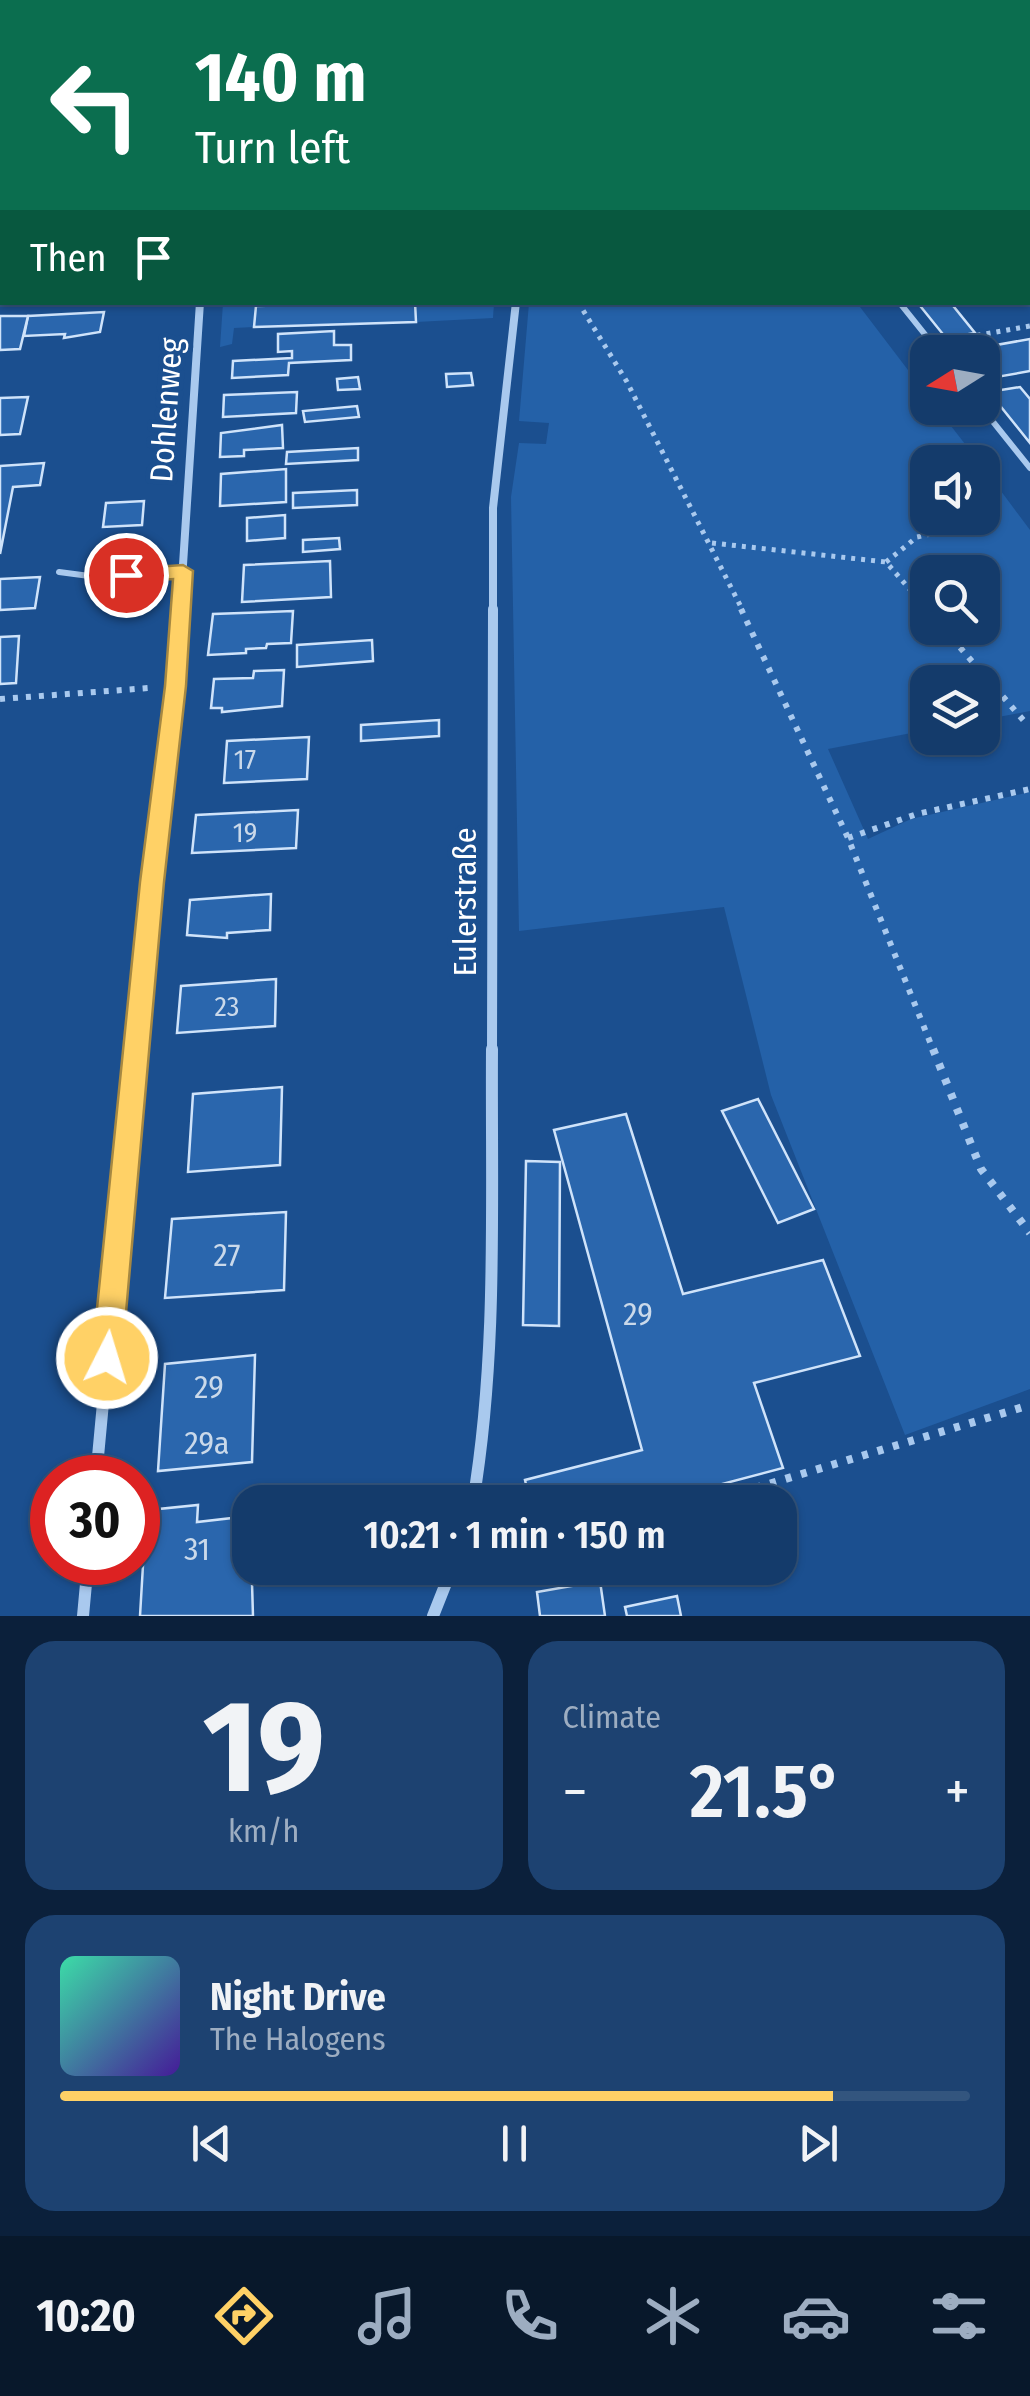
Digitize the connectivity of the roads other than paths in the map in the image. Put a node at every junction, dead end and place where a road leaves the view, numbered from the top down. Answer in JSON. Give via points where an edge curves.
{"nodes":[{"id":1,"x":200,"y":305,"type":"edge"},
{"id":2,"x":516,"y":305,"type":"edge"},
{"id":3,"x":901,"y":305,"type":"edge"},
{"id":4,"x":925,"y":335,"type":"edge"},
{"id":5,"x":996,"y":425,"type":"edge"},
{"id":6,"x":1030,"y":468,"type":"edge"},
{"id":7,"x":183,"y":571,"type":"junction"},
{"id":8,"x":59,"y":572,"type":"dead end"},
{"id":9,"x":98,"y":1455,"type":"edge"},
{"id":10,"x":477,"y":1485,"type":"edge"},
{"id":11,"x":86,"y":1585,"type":"edge"},
{"id":12,"x":445,"y":1585,"type":"edge"},
{"id":13,"x":83,"y":1616,"type":"edge"},
{"id":14,"x":433,"y":1616,"type":"edge"}],
"edges":[{"from":1,"to":7,"type":"street","name":"Dohlenweg"},
{"from":2,"to":10,"type":"street","name":"Eulerstraße","via":[[493,508],[492,1324]]},
{"from":3,"to":4,"type":"lane"},
{"from":5,"to":6,"type":"lane"},
{"from":7,"to":8,"type":"lane","via":[[96,577]]},
{"from":7,"to":9,"type":"street","name":"Dohlenweg"},
{"from":11,"to":13,"type":"street"},
{"from":12,"to":14,"type":"street"}]}
